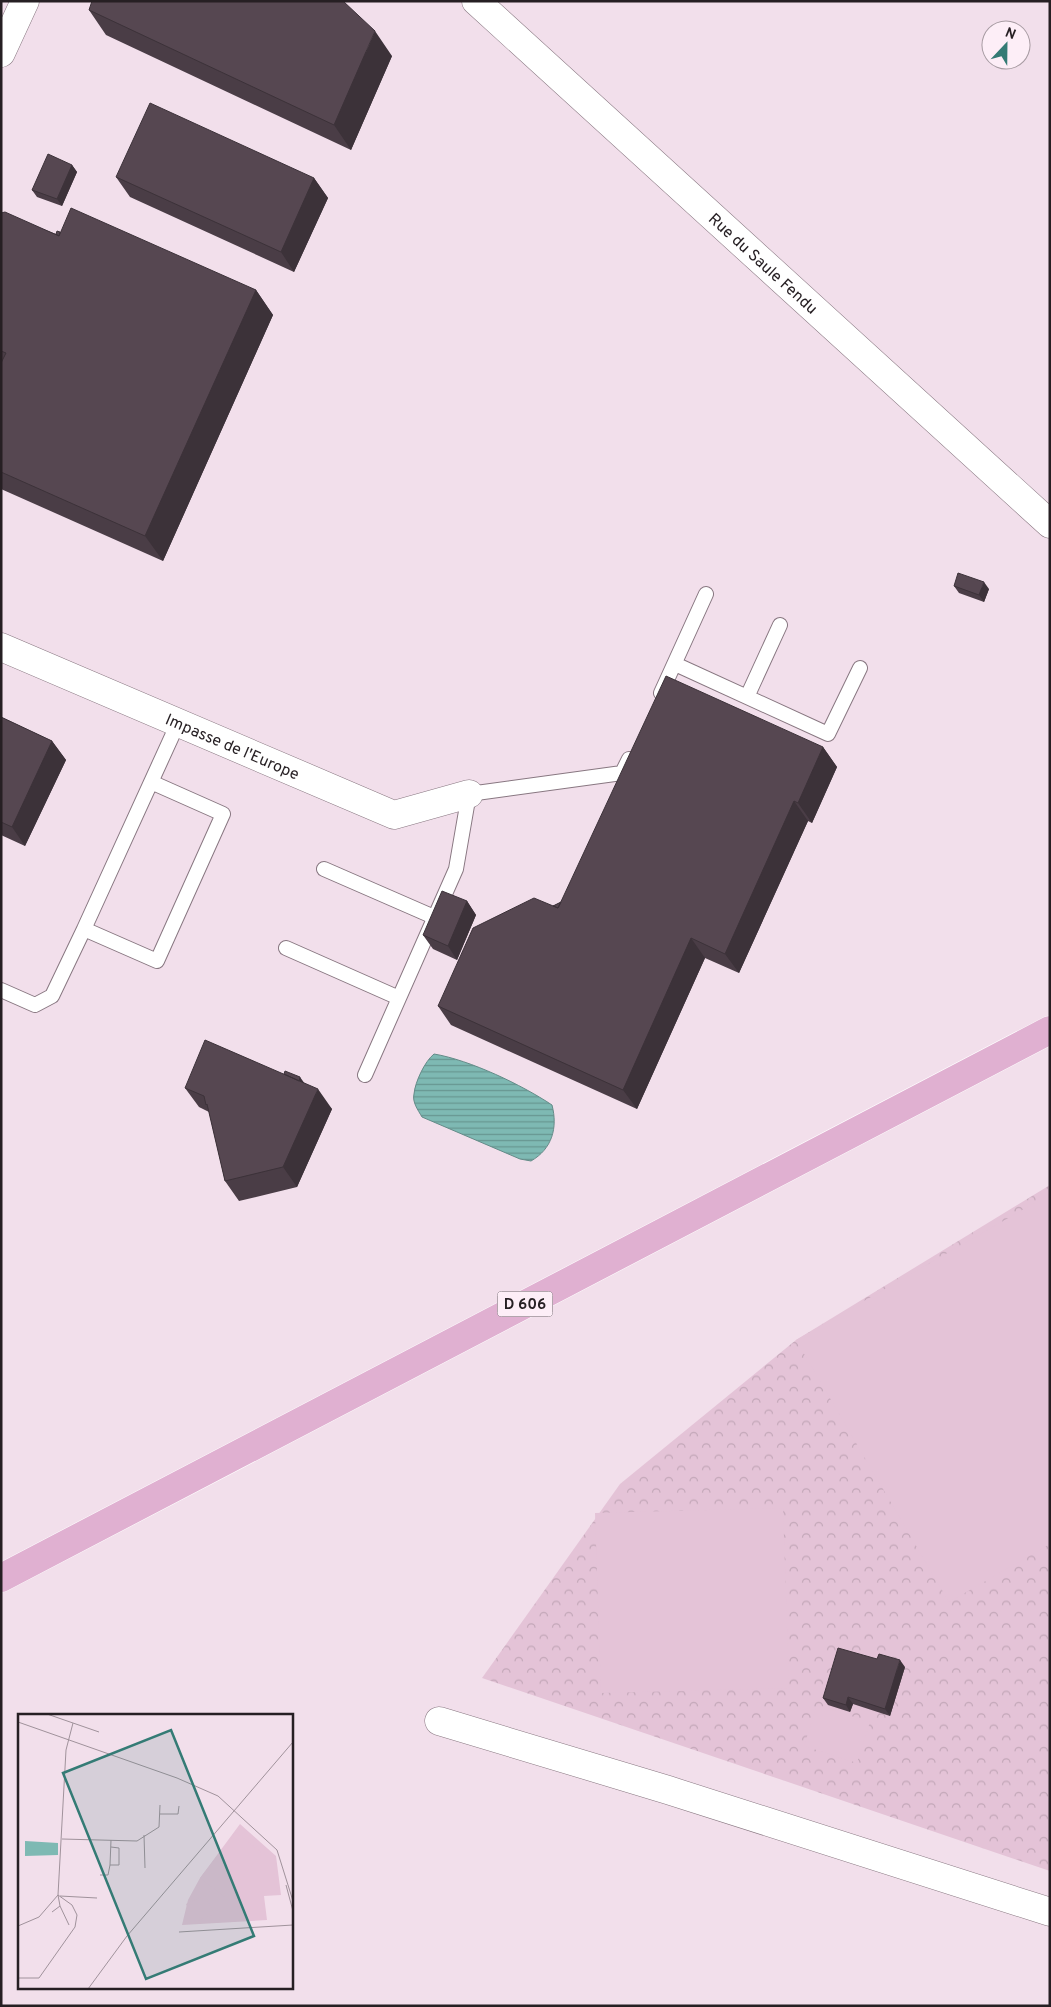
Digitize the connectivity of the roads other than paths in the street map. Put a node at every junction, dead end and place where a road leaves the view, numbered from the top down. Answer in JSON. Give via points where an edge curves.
{"nodes":[{"id":1,"x":25,"y":1,"type":"edge"},
{"id":2,"x":476,"y":1,"type":"edge"},
{"id":3,"x":1,"y":52,"type":"edge"},
{"id":4,"x":1050,"y":524,"type":"edge"},
{"id":5,"x":706,"y":594,"type":"dead end"},
{"id":6,"x":780,"y":625,"type":"dead end"},
{"id":7,"x":1,"y":647,"type":"edge"},
{"id":8,"x":675,"y":664,"type":"junction"},
{"id":9,"x":860,"y":668,"type":"dead end"},
{"id":10,"x":747,"y":697,"type":"junction"},
{"id":11,"x":655,"y":706,"type":"edge"},
{"id":12,"x":178,"y":722,"type":"junction"},
{"id":13,"x":634,"y":748,"type":"edge"},
{"id":14,"x":151,"y":782,"type":"junction"},
{"id":15,"x":469,"y":794,"type":"junction"},
{"id":16,"x":324,"y":869,"type":"dead end"},
{"id":17,"x":434,"y":917,"type":"junction"},
{"id":18,"x":84,"y":930,"type":"junction"},
{"id":19,"x":286,"y":948,"type":"dead end"},
{"id":20,"x":1,"y":990,"type":"edge"},
{"id":21,"x":398,"y":998,"type":"junction"},
{"id":22,"x":1050,"y":1030,"type":"edge"},
{"id":23,"x":365,"y":1075,"type":"dead end"},
{"id":24,"x":1,"y":1578,"type":"edge"},
{"id":25,"x":439,"y":1721,"type":"dead end"},
{"id":26,"x":1050,"y":1912,"type":"edge"}],
"edges":[{"from":1,"to":3,"type":"street"},
{"from":2,"to":4,"type":"street","name":"Rue du Saule Fendu"},
{"from":5,"to":8,"type":"lane"},
{"from":6,"to":10,"type":"lane"},
{"from":7,"to":12,"type":"street","name":"Impasse de l'Europe"},
{"from":8,"to":10,"type":"lane"},
{"from":8,"to":11,"type":"lane"},
{"from":9,"to":10,"type":"lane","via":[[828,734]]},
{"from":12,"to":14,"type":"lane"},
{"from":12,"to":15,"type":"street","name":"Impasse de l'Europe","via":[[394,815]]},
{"from":13,"to":15,"type":"lane","via":[[622,774]]},
{"from":14,"to":18,"type":"lane"},
{"from":14,"to":18,"type":"lane","via":[[223,814],[157,961]]},
{"from":15,"to":17,"type":"lane","via":[[456,869]]},
{"from":16,"to":17,"type":"lane"},
{"from":17,"to":21,"type":"lane"},
{"from":18,"to":20,"type":"lane","via":[[52,996],[35,1005]]},
{"from":19,"to":21,"type":"lane"},
{"from":21,"to":23,"type":"lane"},
{"from":22,"to":24,"type":"main road","number":"D 606"},
{"from":25,"to":26,"type":"street"}]}
